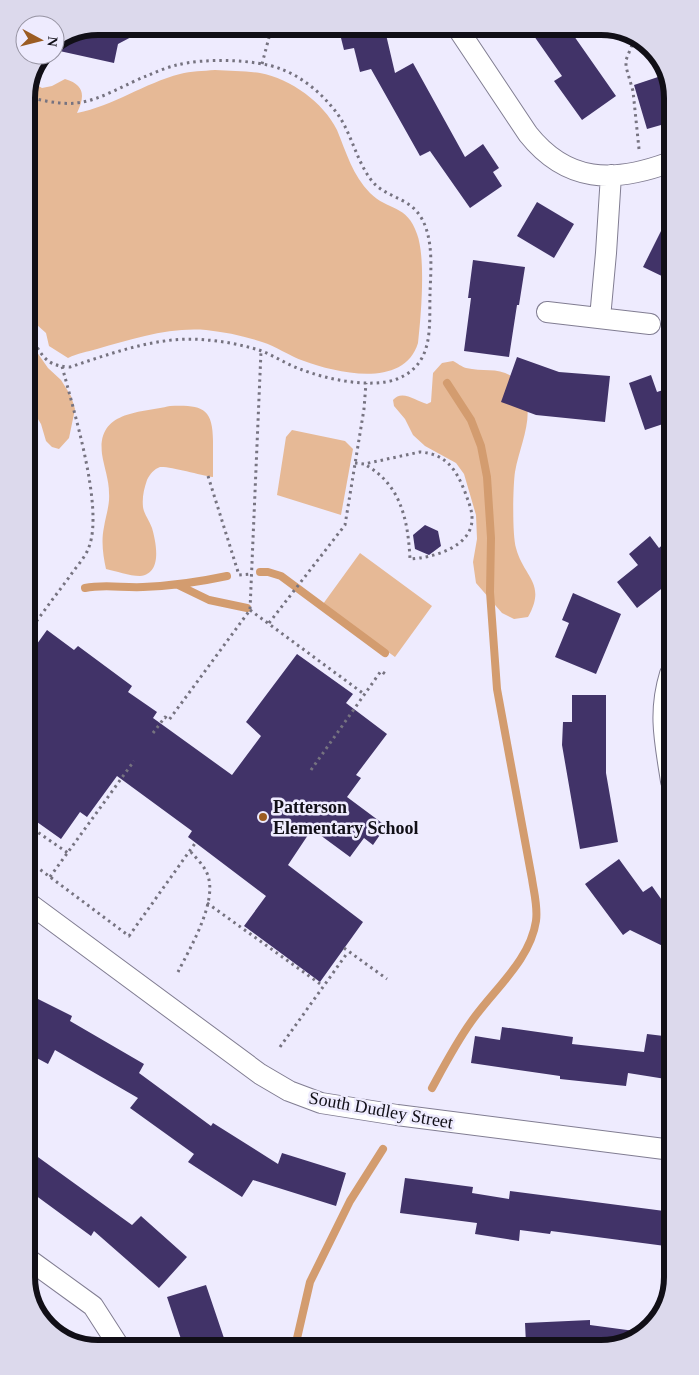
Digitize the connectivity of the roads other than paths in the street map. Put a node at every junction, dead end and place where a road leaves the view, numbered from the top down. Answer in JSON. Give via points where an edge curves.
{"nodes":[{"id":1,"x":462,"y":35,"type":"edge"},
{"id":2,"x":664,"y":164,"type":"edge"},
{"id":3,"x":611,"y":175,"type":"junction"},
{"id":4,"x":547,"y":312,"type":"dead end"},
{"id":5,"x":600,"y":318,"type":"junction"},
{"id":6,"x":650,"y":324,"type":"dead end"},
{"id":7,"x":664,"y":699,"type":"edge"},
{"id":8,"x":664,"y":739,"type":"edge"},
{"id":9,"x":35,"y":908,"type":"edge"},
{"id":10,"x":664,"y":1149,"type":"edge"},
{"id":11,"x":35,"y":1264,"type":"edge"},
{"id":12,"x":115,"y":1340,"type":"edge"}],
"edges":[{"from":1,"to":3,"type":"street","via":[[540,148],[557,162],[574,170]]},
{"from":2,"to":3,"type":"street"},
{"from":3,"to":5,"type":"street"},
{"from":4,"to":5,"type":"street"},
{"from":5,"to":6,"type":"street"},
{"from":7,"to":8,"type":"street"},
{"from":9,"to":10,"type":"street","name":"South Dudley Street","via":[[260,1074],[294,1094],[321,1103],[397,1115]]},
{"from":11,"to":12,"type":"street","via":[[93,1306]]}]}
